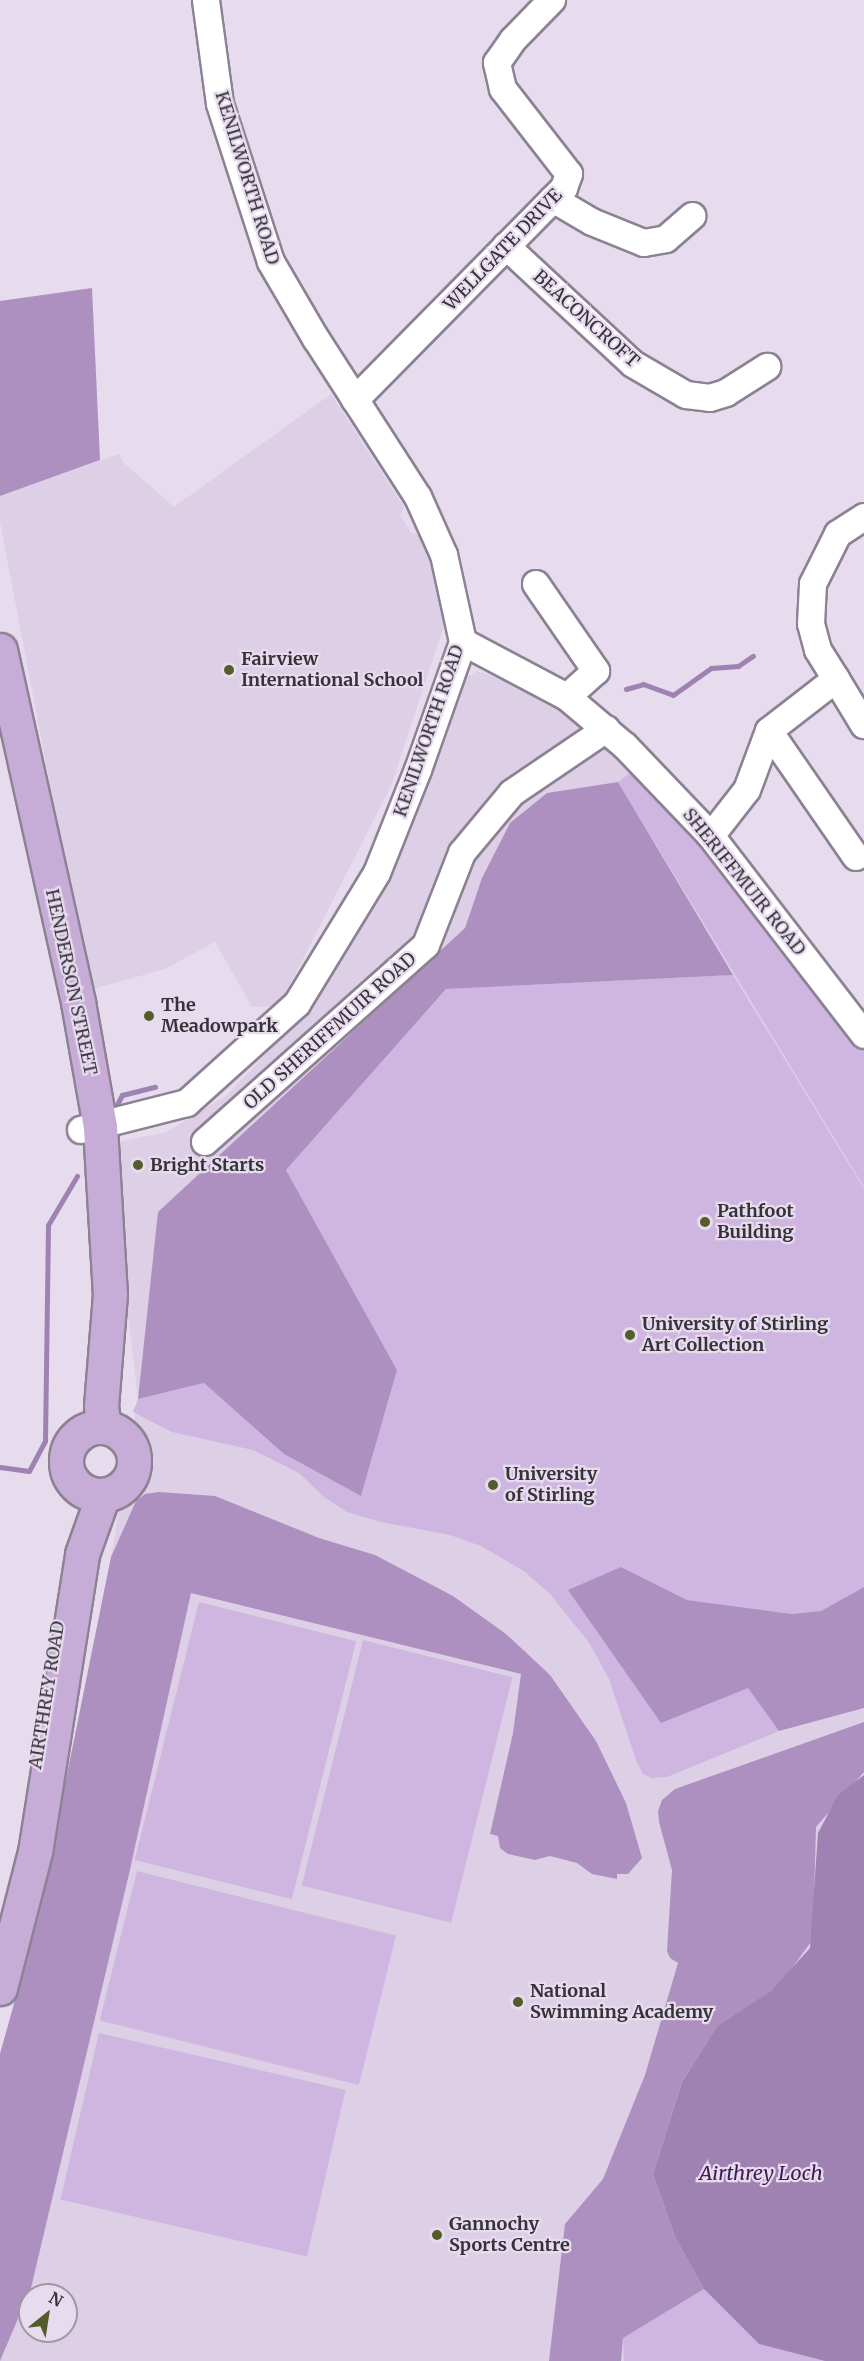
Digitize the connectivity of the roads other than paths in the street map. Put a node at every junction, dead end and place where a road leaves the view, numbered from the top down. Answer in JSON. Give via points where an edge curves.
{"nodes":[{"id":1,"x":206,"y":0,"type":"edge"},
{"id":2,"x":552,"y":0,"type":"edge"},
{"id":3,"x":553,"y":199,"type":"junction"},
{"id":4,"x":692,"y":216,"type":"dead end"},
{"id":5,"x":506,"y":246,"type":"junction"},
{"id":6,"x":767,"y":367,"type":"dead end"},
{"id":7,"x":355,"y":400,"type":"junction"},
{"id":8,"x":864,"y":517,"type":"edge"},
{"id":9,"x":536,"y":584,"type":"dead end"},
{"id":10,"x":463,"y":642,"type":"junction"},
{"id":11,"x":0,"y":650,"type":"edge"},
{"id":12,"x":836,"y":679,"type":"junction"},
{"id":13,"x":567,"y":697,"type":"junction"},
{"id":14,"x":864,"y":725,"type":"edge"},
{"id":15,"x":606,"y":729,"type":"junction"},
{"id":16,"x":769,"y":731,"type":"junction"},
{"id":17,"x":711,"y":836,"type":"junction"},
{"id":18,"x":856,"y":857,"type":"dead end"},
{"id":19,"x":864,"y":1035,"type":"edge"},
{"id":20,"x":91,"y":1128,"type":"junction"},
{"id":21,"x":205,"y":1142,"type":"dead end"},
{"id":22,"x":92,"y":1430,"type":"junction"},
{"id":23,"x":92,"y":1492,"type":"junction"},
{"id":24,"x":0,"y":1988,"type":"edge"}],
"edges":[{"from":1,"to":7,"type":"street","name":"KENILWORTH ROAD","via":[[220,104],[271,262]]},
{"from":2,"to":3,"type":"street","name":"WELLGATE DRIVE","via":[[513,40],[497,63],[503,89],[568,174],[564,188]]},
{"from":3,"to":4,"type":"street","via":[[592,222],[644,243],[666,239]]},
{"from":3,"to":5,"type":"street","name":"WELLGATE DRIVE"},
{"from":5,"to":6,"type":"street","name":"BEACONCROFT","via":[[633,364],[686,395],[710,398],[726,393]]},
{"from":5,"to":7,"type":"street","name":"WELLGATE DRIVE"},
{"from":7,"to":10,"type":"street","name":"KENILWORTH ROAD","via":[[418,497],[444,555]]},
{"from":8,"to":12,"type":"street","via":[[838,534],[813,584],[811,624],[818,650]]},
{"from":9,"to":13,"type":"street","via":[[596,671]]},
{"from":10,"to":13,"type":"street","name":"SHERIFFMUIR ROAD"},
{"from":10,"to":20,"type":"street","name":"KENILWORTH ROAD","via":[[377,873],[297,1004],[187,1103]]},
{"from":11,"to":20,"type":"main road","name":"HENDERSON STREET","via":[[41,838],[64,1019]]},
{"from":12,"to":14,"type":"street"},
{"from":12,"to":16,"type":"street"},
{"from":13,"to":15,"type":"street","name":"SHERIFFMUIR ROAD"},
{"from":15,"to":17,"type":"street","name":"SHERIFFMUIR ROAD"},
{"from":15,"to":21,"type":"street","name":"OLD SHERIFFMUIR ROAD","via":[[512,793],[462,853],[426,945]]},
{"from":16,"to":17,"type":"street","via":[[747,790]]},
{"from":16,"to":18,"type":"street"},
{"from":17,"to":19,"type":"street","name":"SHERIFFMUIR ROAD"},
{"from":20,"to":22,"type":"main road","via":[[110,1294],[101,1406]]},
{"from":22,"to":23,"type":"main road","via":[[69,1448],[66,1463],[70,1476]]},
{"from":22,"to":23,"type":"main road","via":[[120,1433],[134,1454],[134,1467],[116,1491]]},
{"from":23,"to":24,"type":"main road","name":"AIRTHREY ROAD","via":[[34,1852]]}]}
